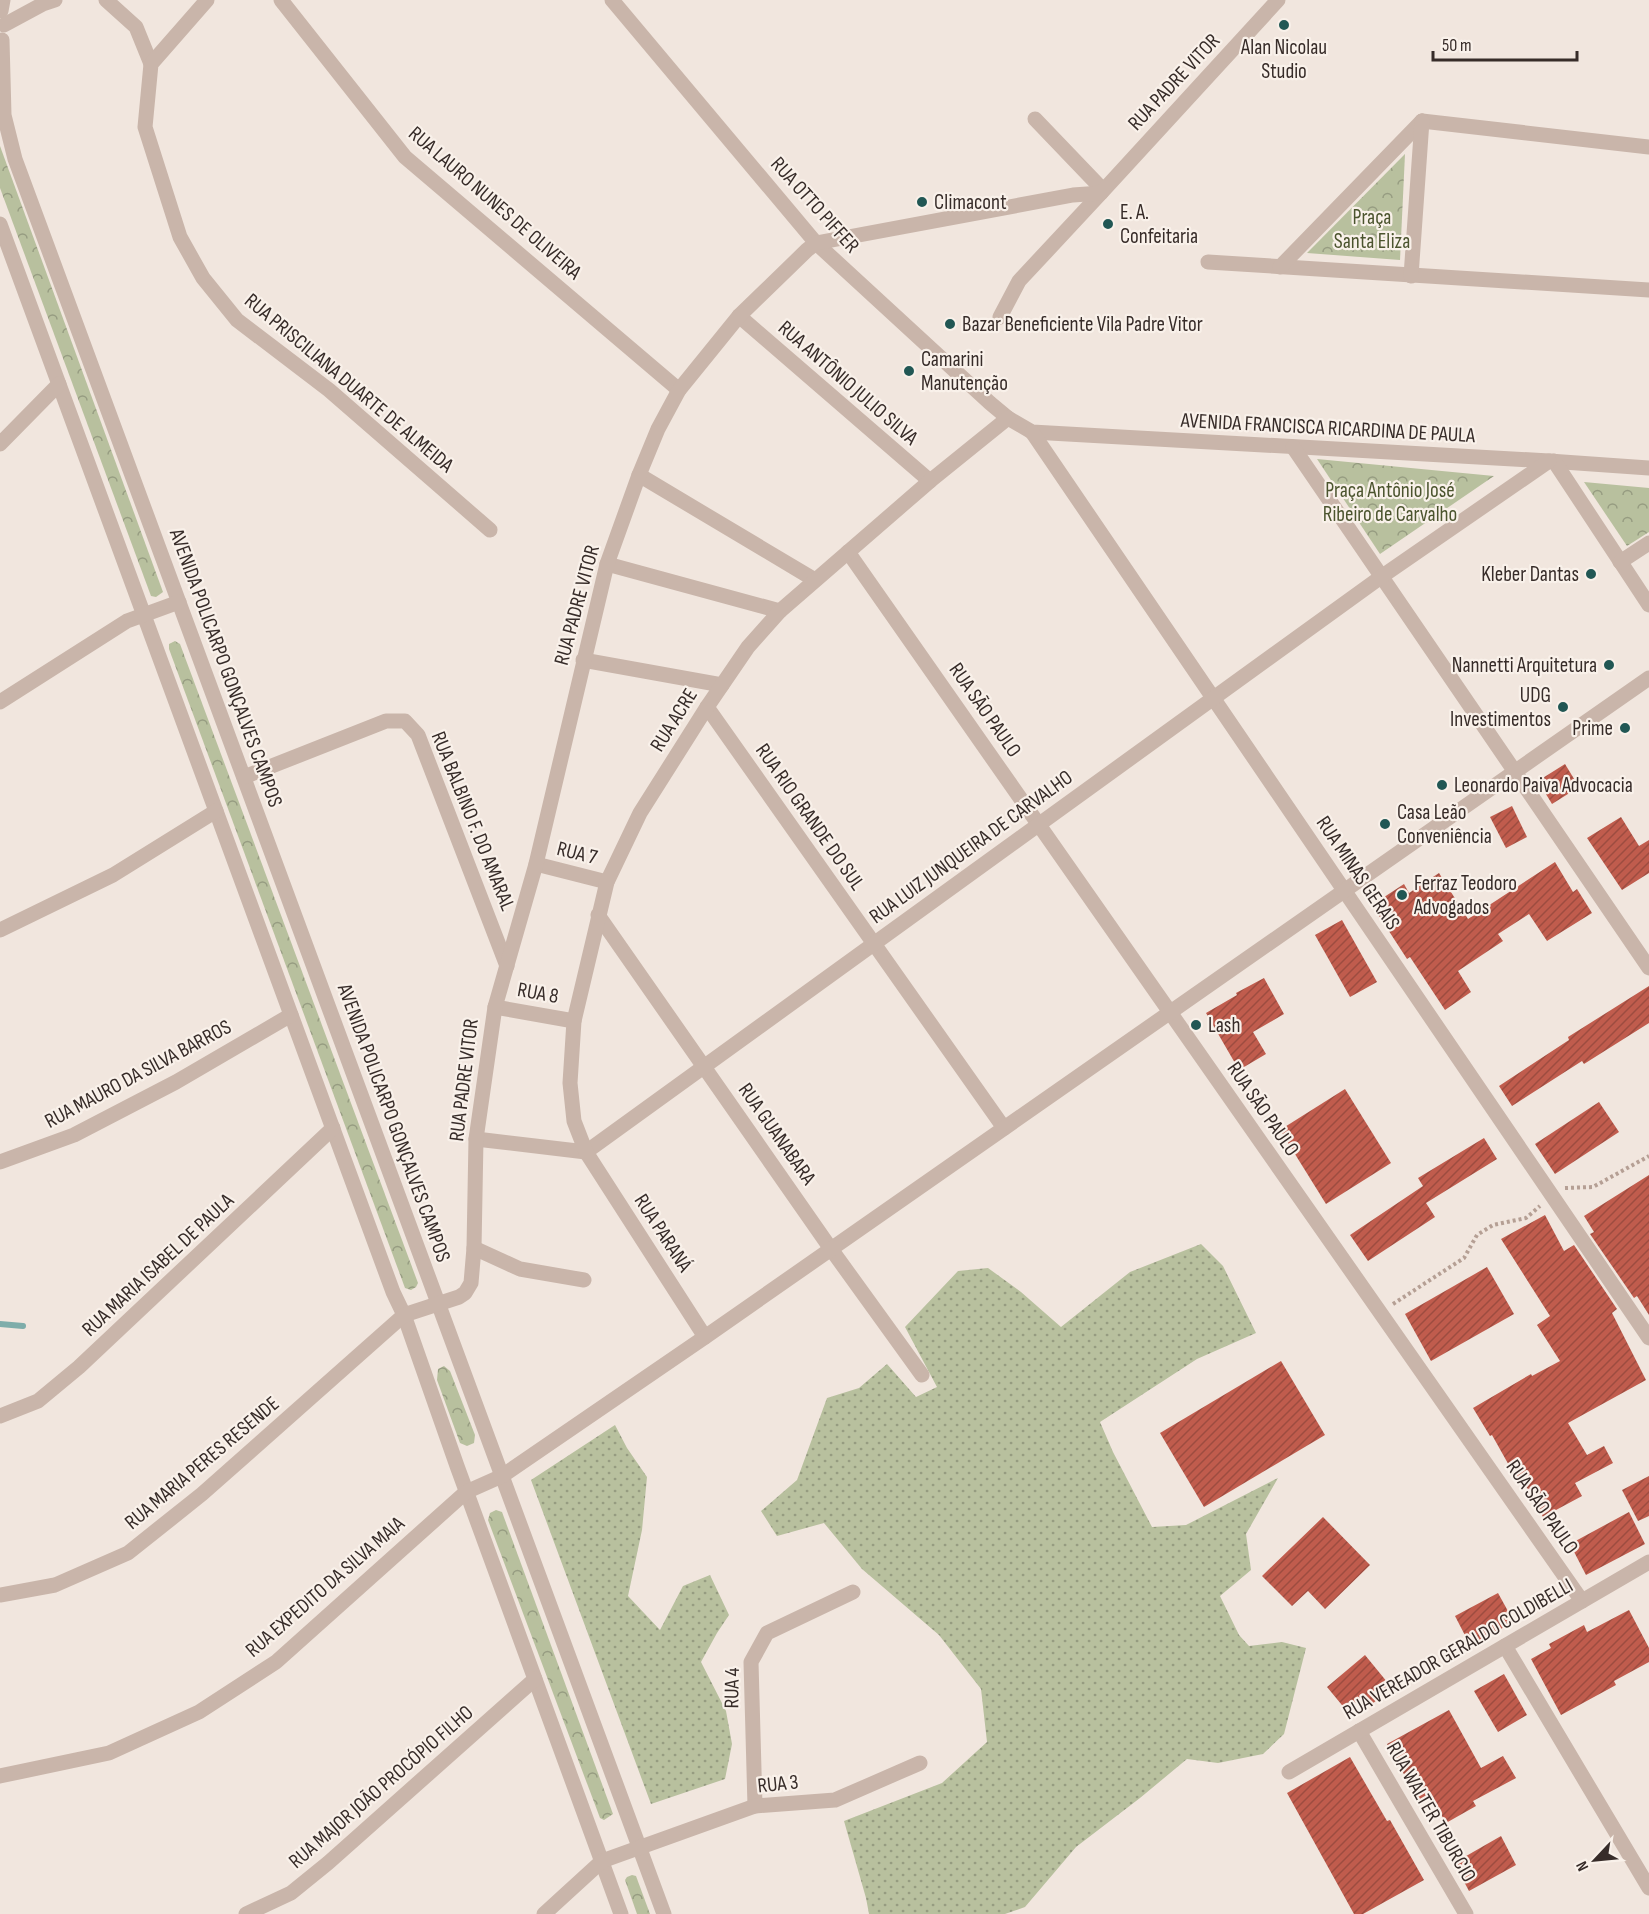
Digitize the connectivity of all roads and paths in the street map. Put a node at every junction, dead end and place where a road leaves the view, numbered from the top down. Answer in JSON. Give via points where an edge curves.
{"nodes":[{"id":1,"x":3,"y":0,"type":"edge"},
{"id":2,"x":55,"y":0,"type":"edge"},
{"id":3,"x":106,"y":0,"type":"edge"},
{"id":4,"x":207,"y":0,"type":"edge"},
{"id":5,"x":281,"y":0,"type":"edge"},
{"id":6,"x":612,"y":0,"type":"edge"},
{"id":7,"x":1278,"y":0,"type":"edge"},
{"id":8,"x":1,"y":26,"type":"edge"},
{"id":9,"x":151,"y":64,"type":"junction"},
{"id":10,"x":1035,"y":119,"type":"dead end"},
{"id":11,"x":1422,"y":121,"type":"junction"},
{"id":12,"x":1649,"y":147,"type":"edge"},
{"id":13,"x":1102,"y":191,"type":"junction"},
{"id":14,"x":0,"y":224,"type":"edge"},
{"id":15,"x":816,"y":243,"type":"junction"},
{"id":16,"x":1208,"y":262,"type":"dead end"},
{"id":17,"x":1280,"y":267,"type":"junction"},
{"id":18,"x":1411,"y":276,"type":"junction"},
{"id":19,"x":1649,"y":290,"type":"edge"},
{"id":20,"x":739,"y":316,"type":"junction"},
{"id":21,"x":999,"y":317,"type":"dead end"},
{"id":22,"x":59,"y":384,"type":"junction"},
{"id":23,"x":679,"y":390,"type":"junction"},
{"id":24,"x":1008,"y":418,"type":"junction"},
{"id":25,"x":1032,"y":432,"type":"junction"},
{"id":26,"x":0,"y":444,"type":"edge"},
{"id":27,"x":1293,"y":447,"type":"junction"},
{"id":28,"x":1551,"y":461,"type":"junction"},
{"id":29,"x":1648,"y":464,"type":"edge"},
{"id":30,"x":639,"y":475,"type":"junction"},
{"id":31,"x":930,"y":481,"type":"junction"},
{"id":32,"x":490,"y":530,"type":"dead end"},
{"id":33,"x":1649,"y":543,"type":"edge"},
{"id":34,"x":848,"y":552,"type":"junction"},
{"id":35,"x":1620,"y":562,"type":"junction"},
{"id":36,"x":608,"y":564,"type":"junction"},
{"id":37,"x":1381,"y":577,"type":"junction"},
{"id":38,"x":815,"y":580,"type":"junction"},
{"id":39,"x":179,"y":602,"type":"junction"},
{"id":40,"x":1649,"y":604,"type":"edge"},
{"id":41,"x":780,"y":611,"type":"junction"},
{"id":42,"x":144,"y":615,"type":"junction"},
{"id":43,"x":583,"y":660,"type":"junction"},
{"id":44,"x":1649,"y":678,"type":"edge"},
{"id":45,"x":722,"y":685,"type":"junction"},
{"id":46,"x":1213,"y":698,"type":"junction"},
{"id":47,"x":0,"y":702,"type":"edge"},
{"id":48,"x":707,"y":706,"type":"junction"},
{"id":49,"x":1515,"y":772,"type":"junction"},
{"id":50,"x":244,"y":777,"type":"junction"},
{"id":51,"x":216,"y":811,"type":"junction"},
{"id":52,"x":1039,"y":824,"type":"junction"},
{"id":53,"x":536,"y":864,"type":"junction"},
{"id":54,"x":607,"y":882,"type":"junction"},
{"id":55,"x":1344,"y":891,"type":"junction"},
{"id":56,"x":598,"y":915,"type":"junction"},
{"id":57,"x":0,"y":930,"type":"edge"},
{"id":58,"x":874,"y":943,"type":"junction"},
{"id":59,"x":507,"y":966,"type":"junction"},
{"id":60,"x":1649,"y":968,"type":"edge"},
{"id":61,"x":495,"y":1007,"type":"junction"},
{"id":62,"x":1170,"y":1012,"type":"junction"},
{"id":63,"x":291,"y":1015,"type":"junction"},
{"id":64,"x":574,"y":1021,"type":"junction"},
{"id":65,"x":704,"y":1066,"type":"junction"},
{"id":66,"x":333,"y":1128,"type":"junction"},
{"id":67,"x":1004,"y":1128,"type":"junction"},
{"id":68,"x":476,"y":1139,"type":"junction"},
{"id":69,"x":586,"y":1152,"type":"junction"},
{"id":70,"x":1649,"y":1156,"type":"edge"},
{"id":71,"x":0,"y":1162,"type":"edge"},
{"id":72,"x":1552,"y":1196,"type":"junction"},
{"id":73,"x":474,"y":1248,"type":"junction"},
{"id":74,"x":831,"y":1249,"type":"junction"},
{"id":75,"x":584,"y":1280,"type":"dead end"},
{"id":76,"x":439,"y":1304,"type":"junction"},
{"id":77,"x":1380,"y":1312,"type":"junction"},
{"id":78,"x":404,"y":1315,"type":"junction"},
{"id":79,"x":705,"y":1337,"type":"junction"},
{"id":80,"x":1649,"y":1338,"type":"edge"},
{"id":81,"x":922,"y":1375,"type":"dead end"},
{"id":82,"x":0,"y":1416,"type":"edge"},
{"id":83,"x":502,"y":1476,"type":"junction"},
{"id":84,"x":466,"y":1492,"type":"junction"},
{"id":85,"x":1649,"y":1562,"type":"edge"},
{"id":86,"x":853,"y":1592,"type":"dead end"},
{"id":87,"x":0,"y":1595,"type":"edge"},
{"id":88,"x":1582,"y":1601,"type":"junction"},
{"id":89,"x":1505,"y":1646,"type":"junction"},
{"id":90,"x":535,"y":1679,"type":"junction"},
{"id":91,"x":1359,"y":1731,"type":"junction"},
{"id":92,"x":920,"y":1763,"type":"dead end"},
{"id":93,"x":1289,"y":1772,"type":"dead end"},
{"id":94,"x":0,"y":1776,"type":"edge"},
{"id":95,"x":755,"y":1806,"type":"junction"},
{"id":96,"x":639,"y":1848,"type":"junction"},
{"id":97,"x":602,"y":1861,"type":"junction"},
{"id":98,"x":1649,"y":1888,"type":"edge"},
{"id":99,"x":246,"y":1914,"type":"edge"},
{"id":100,"x":544,"y":1914,"type":"edge"},
{"id":101,"x":621,"y":1914,"type":"edge"},
{"id":102,"x":664,"y":1914,"type":"edge"},
{"id":103,"x":1466,"y":1914,"type":"edge"}],
"edges":[{"from":1,"to":8,"type":"street","name":"AVENIDA POLICARPO GONÇALVES CAMPOS"},
{"from":2,"to":8,"type":"street"},
{"from":3,"to":9,"type":"street","via":[[136,27]]},
{"from":4,"to":9,"type":"street"},
{"from":5,"to":23,"type":"street","name":"RUA LAURO NUNES DE OLIVEIRA","via":[[405,157]]},
{"from":6,"to":15,"type":"street","name":"RUA OTTO PIFFER"},
{"from":7,"to":13,"type":"street","name":"RUA PADRE VITOR"},
{"from":8,"to":39,"type":"street","name":"AVENIDA POLICARPO GONÇALVES CAMPOS","via":[[4,115],[15,159]]},
{"from":9,"to":32,"type":"street","name":"RUA PRISCILIANA DUARTE DE ALMEIDA","via":[[145,127],[180,237],[203,278],[237,320],[328,390]]},
{"from":10,"to":13,"type":"street"},
{"from":11,"to":12,"type":"street"},
{"from":11,"to":17,"type":"street"},
{"from":11,"to":18,"type":"street"},
{"from":13,"to":15,"type":"street"},
{"from":13,"to":21,"type":"street","name":"RUA PADRE VITOR","via":[[1019,281]]},
{"from":14,"to":22,"type":"street"},
{"from":15,"to":20,"type":"street","name":"RUA PADRE VITOR"},
{"from":15,"to":24,"type":"street","name":"RUA OTTO PIFFER"},
{"from":16,"to":17,"type":"street"},
{"from":17,"to":18,"type":"street"},
{"from":18,"to":19,"type":"street"},
{"from":20,"to":23,"type":"street","name":"RUA PADRE VITOR"},
{"from":20,"to":31,"type":"street","name":"RUA ANTÔNIO JULIO SILVA"},
{"from":22,"to":26,"type":"street"},
{"from":22,"to":42,"type":"street"},
{"from":23,"to":30,"type":"street","name":"RUA PADRE VITOR"},
{"from":24,"to":25,"type":"street","name":"AVENIDA FRANCISCA RICARDINA DE PAULA"},
{"from":24,"to":31,"type":"street","name":"RUA ACRE"},
{"from":25,"to":27,"type":"street","name":"AVENIDA FRANCISCA RICARDINA DE PAULA"},
{"from":25,"to":46,"type":"street","name":"RUA MINAS GERAIS"},
{"from":27,"to":28,"type":"street","name":"AVENIDA FRANCISCA RICARDINA DE PAULA"},
{"from":27,"to":37,"type":"street"},
{"from":28,"to":29,"type":"street","name":"AVENIDA FRANCISCA RICARDINA DE PAULA"},
{"from":28,"to":35,"type":"street"},
{"from":28,"to":37,"type":"street"},
{"from":30,"to":36,"type":"street","name":"RUA PADRE VITOR"},
{"from":30,"to":38,"type":"street"},
{"from":31,"to":34,"type":"street","name":"RUA ACRE"},
{"from":33,"to":35,"type":"street"},
{"from":34,"to":38,"type":"street","name":"RUA ACRE"},
{"from":34,"to":52,"type":"street","name":"RUA SÃO PAULO"},
{"from":35,"to":40,"type":"street"},
{"from":36,"to":41,"type":"street"},
{"from":36,"to":43,"type":"street","name":"RUA PADRE VITOR"},
{"from":37,"to":46,"type":"street","name":"RUA LUIZ JUNQUEIRA DE CARVALHO"},
{"from":37,"to":49,"type":"street"},
{"from":38,"to":41,"type":"street","name":"RUA ACRE"},
{"from":39,"to":42,"type":"street"},
{"from":39,"to":50,"type":"street","name":"AVENIDA POLICARPO GONÇALVES CAMPOS"},
{"from":41,"to":45,"type":"street","name":"RUA ACRE"},
{"from":42,"to":47,"type":"street","via":[[127,621]]},
{"from":42,"to":51,"type":"street"},
{"from":43,"to":45,"type":"street"},
{"from":43,"to":53,"type":"street","name":"RUA PADRE VITOR"},
{"from":44,"to":49,"type":"street","name":"RUA EXPEDITO DA SILVA MAIA"},
{"from":45,"to":48,"type":"street","name":"RUA ACRE"},
{"from":46,"to":52,"type":"street","name":"RUA LUIZ JUNQUEIRA DE CARVALHO"},
{"from":46,"to":55,"type":"street","name":"RUA MINAS GERAIS"},
{"from":48,"to":54,"type":"street","name":"RUA ACRE","via":[[640,813]]},
{"from":48,"to":58,"type":"street","name":"RUA RIO GRANDE DO SUL"},
{"from":49,"to":55,"type":"street","name":"RUA EXPEDITO DA SILVA MAIA"},
{"from":49,"to":60,"type":"street"},
{"from":50,"to":59,"type":"street","name":"RUA BALBINO F. DO AMARAL","via":[[386,721],[405,720],[418,735]]},
{"from":50,"to":76,"type":"street","name":"AVENIDA POLICARPO GONÇALVES CAMPOS"},
{"from":51,"to":57,"type":"street","via":[[113,875]]},
{"from":51,"to":63,"type":"street"},
{"from":52,"to":58,"type":"street","name":"RUA LUIZ JUNQUEIRA DE CARVALHO"},
{"from":52,"to":62,"type":"street","name":"RUA SÃO PAULO"},
{"from":53,"to":54,"type":"street","name":"RUA 7"},
{"from":53,"to":59,"type":"street","name":"RUA PADRE VITOR"},
{"from":54,"to":56,"type":"street","name":"RUA ACRE"},
{"from":55,"to":62,"type":"street","name":"RUA EXPEDITO DA SILVA MAIA"},
{"from":55,"to":72,"type":"street","name":"RUA MINAS GERAIS"},
{"from":56,"to":64,"type":"street","name":"RUA ACRE"},
{"from":56,"to":65,"type":"street","name":"RUA GUANABARA"},
{"from":58,"to":65,"type":"street","name":"RUA LUIZ JUNQUEIRA DE CARVALHO"},
{"from":58,"to":67,"type":"street","name":"RUA RIO GRANDE DO SUL"},
{"from":59,"to":61,"type":"street","name":"RUA PADRE VITOR"},
{"from":61,"to":64,"type":"street","name":"RUA 8"},
{"from":61,"to":68,"type":"street","name":"RUA PADRE VITOR"},
{"from":62,"to":67,"type":"street","name":"RUA EXPEDITO DA SILVA MAIA"},
{"from":62,"to":77,"type":"street","name":"RUA SÃO PAULO"},
{"from":63,"to":66,"type":"street"},
{"from":63,"to":71,"type":"street","name":"RUA MAURO DA SILVA BARROS","via":[[74,1135]]},
{"from":64,"to":69,"type":"street","name":"RUA ACRE","via":[[570,1083],[574,1121]]},
{"from":65,"to":69,"type":"street","name":"RUA LUIZ JUNQUEIRA DE CARVALHO"},
{"from":65,"to":74,"type":"street","name":"RUA GUANABARA"},
{"from":66,"to":78,"type":"street"},
{"from":66,"to":82,"type":"street","name":"RUA MARIA ISABEL DE PAULA","via":[[80,1367],[38,1401]]},
{"from":67,"to":74,"type":"street","name":"RUA EXPEDITO DA SILVA MAIA"},
{"from":68,"to":69,"type":"street"},
{"from":68,"to":73,"type":"street","name":"RUA PADRE VITOR"},
{"from":69,"to":79,"type":"street","name":"RUA PARANÁ"},
{"from":70,"to":72,"type":"path","via":[[1593,1187],[1562,1188]]},
{"from":72,"to":77,"type":"path","via":[[1526,1218],[1493,1225],[1477,1235],[1464,1258]]},
{"from":72,"to":80,"type":"street","name":"RUA MINAS GERAIS"},
{"from":73,"to":75,"type":"street","via":[[520,1269]]},
{"from":73,"to":76,"type":"street","name":"RUA PADRE VITOR","via":[[471,1283],[465,1293]]},
{"from":74,"to":79,"type":"street","name":"RUA EXPEDITO DA SILVA MAIA"},
{"from":74,"to":81,"type":"street","name":"RUA GUANABARA"},
{"from":76,"to":78,"type":"street"},
{"from":76,"to":83,"type":"street","name":"AVENIDA POLICARPO GONÇALVES CAMPOS"},
{"from":77,"to":88,"type":"street","name":"RUA SÃO PAULO"},
{"from":78,"to":84,"type":"street"},
{"from":78,"to":87,"type":"street","name":"RUA MARIA PERES RESENDE","via":[[202,1494],[128,1553],[55,1585]]},
{"from":79,"to":83,"type":"street","name":"RUA EXPEDITO DA SILVA MAIA"},
{"from":83,"to":84,"type":"street","name":"RUA EXPEDITO DA SILVA MAIA"},
{"from":83,"to":96,"type":"street","name":"AVENIDA POLICARPO GONÇALVES CAMPOS"},
{"from":84,"to":90,"type":"street"},
{"from":84,"to":94,"type":"street","name":"RUA EXPEDITO DA SILVA MAIA","via":[[276,1662],[199,1712],[109,1753]]},
{"from":85,"to":88,"type":"street","name":"RUA VEREADOR GERALDO COLDIBELLI"},
{"from":86,"to":95,"type":"street","name":"RUA 4","via":[[767,1633],[751,1662]]},
{"from":88,"to":89,"type":"street","name":"RUA VEREADOR GERALDO COLDIBELLI"},
{"from":89,"to":91,"type":"street","name":"RUA VEREADOR GERALDO COLDIBELLI"},
{"from":89,"to":98,"type":"street"},
{"from":90,"to":97,"type":"street"},
{"from":90,"to":99,"type":"street","name":"RUA MAJOR JOÃO PROCÓPIO FILHO","via":[[328,1863],[291,1893]]},
{"from":91,"to":93,"type":"street","name":"RUA VEREADOR GERALDO COLDIBELLI"},
{"from":91,"to":103,"type":"street","name":"RUA WALTER TIBURCIO"},
{"from":92,"to":95,"type":"street","name":"RUA 3","via":[[835,1800]]},
{"from":95,"to":96,"type":"street","name":"RUA 3"},
{"from":96,"to":97,"type":"street","name":"RUA 3"},
{"from":96,"to":102,"type":"street","name":"AVENIDA POLICARPO GONÇALVES CAMPOS"},
{"from":97,"to":100,"type":"street"},
{"from":97,"to":101,"type":"street"}]}
